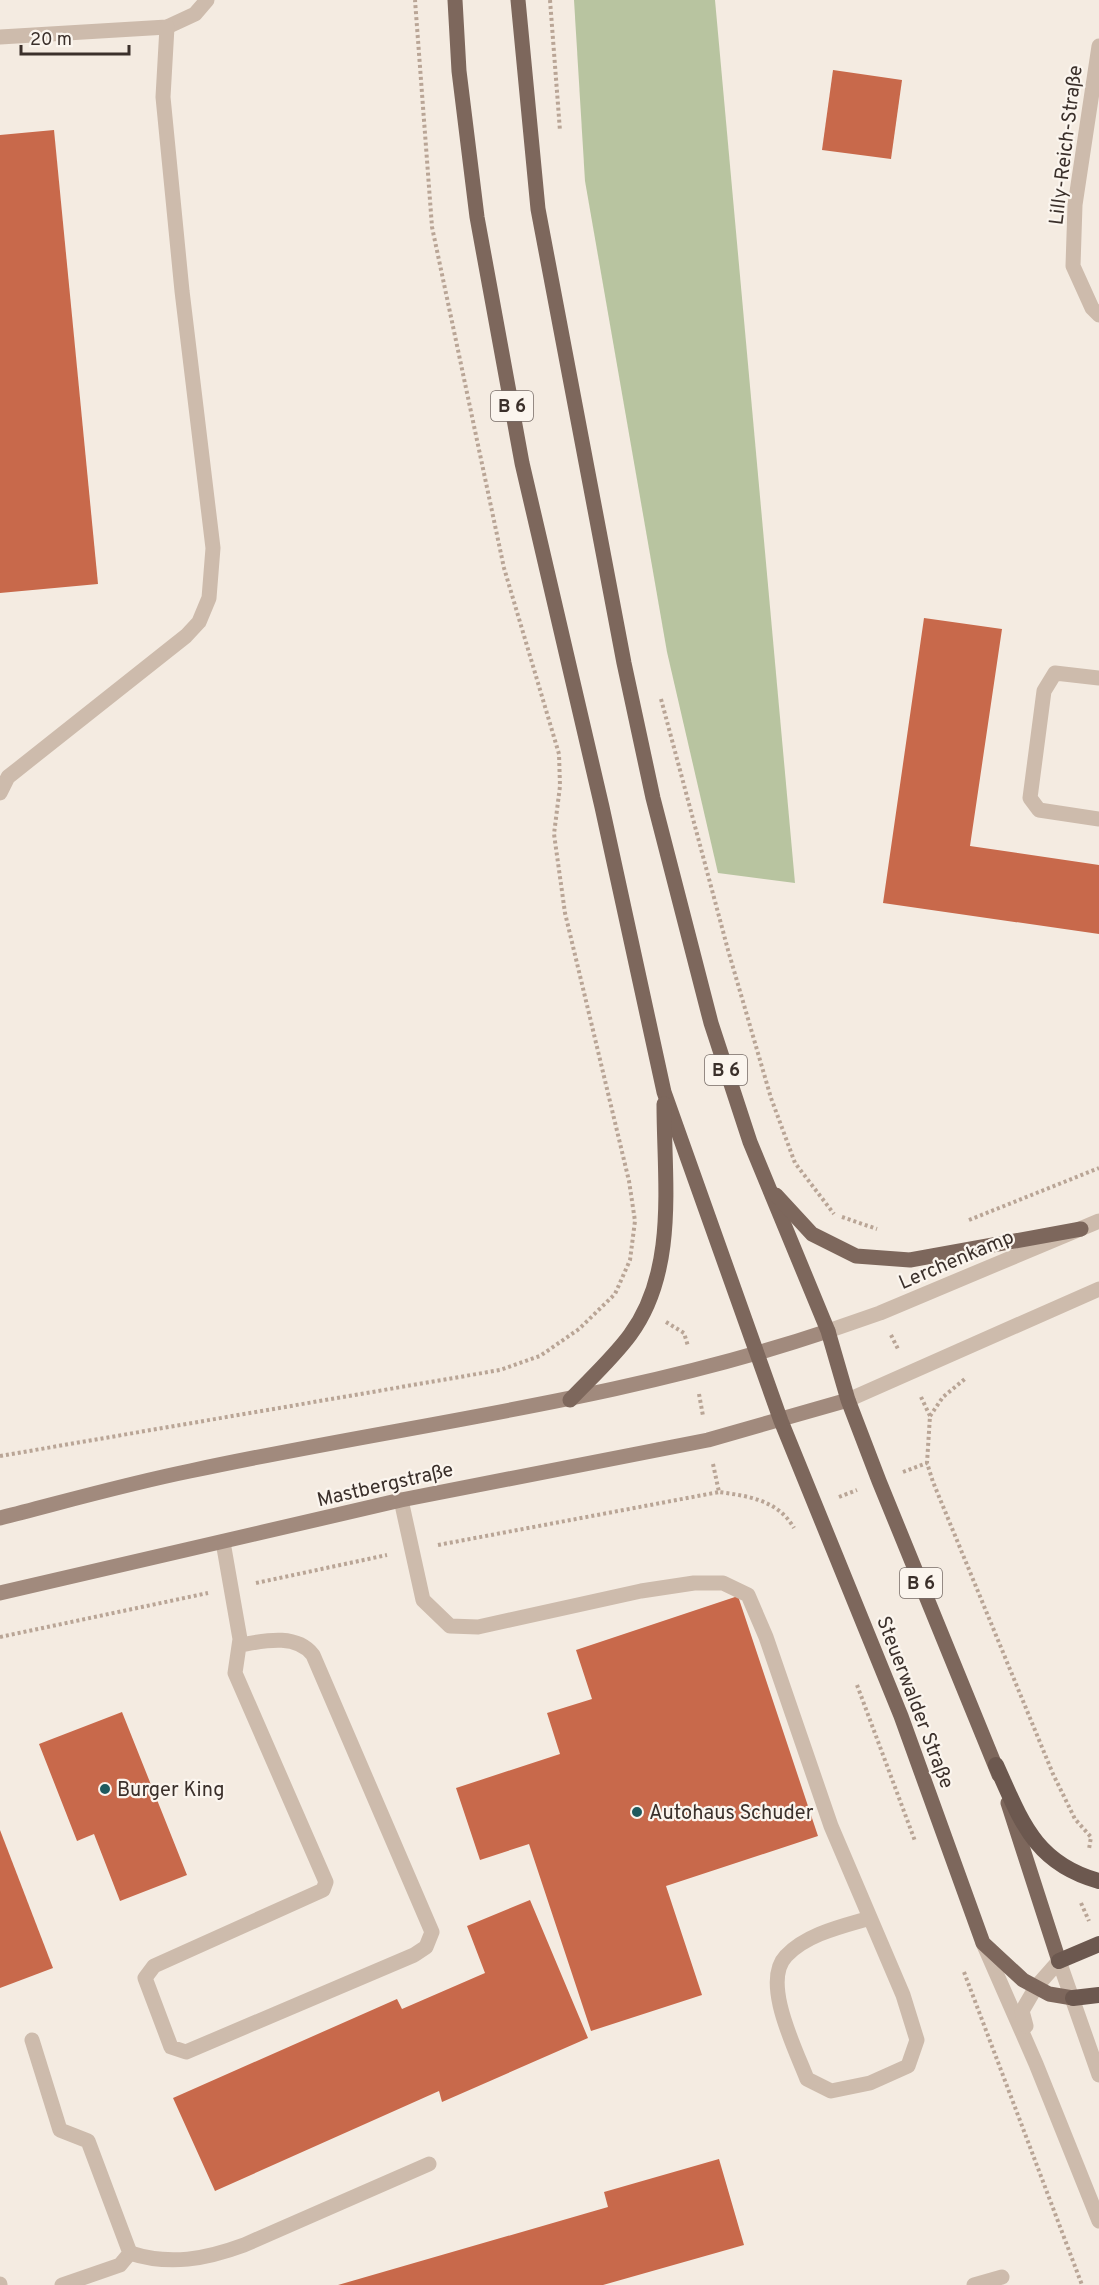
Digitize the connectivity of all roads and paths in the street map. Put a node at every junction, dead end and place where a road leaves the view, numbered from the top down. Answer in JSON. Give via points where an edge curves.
{"nodes":[{"id":1,"x":207,"y":0,"type":"edge"},
{"id":2,"x":415,"y":0,"type":"edge"},
{"id":3,"x":455,"y":0,"type":"edge"},
{"id":4,"x":518,"y":0,"type":"edge"},
{"id":5,"x":550,"y":0,"type":"edge"},
{"id":6,"x":167,"y":27,"type":"junction"},
{"id":7,"x":0,"y":37,"type":"edge"},
{"id":8,"x":1099,"y":46,"type":"edge"},
{"id":9,"x":560,"y":139,"type":"dead end"},
{"id":10,"x":1099,"y":315,"type":"edge"},
{"id":11,"x":1099,"y":678,"type":"edge"},
{"id":12,"x":659,"y":692,"type":"dead end"},
{"id":13,"x":4,"y":777,"type":"edge"},
{"id":14,"x":0,"y":793,"type":"edge"},
{"id":15,"x":1099,"y":819,"type":"edge"},
{"id":16,"x":664,"y":1092,"type":"junction"},
{"id":17,"x":1099,"y":1168,"type":"edge"},
{"id":18,"x":768,"y":1187,"type":"junction"},
{"id":19,"x":835,"y":1215,"type":"junction"},
{"id":20,"x":1099,"y":1221,"type":"edge"},
{"id":21,"x":964,"y":1222,"type":"dead end"},
{"id":22,"x":1081,"y":1229,"type":"junction"},
{"id":23,"x":880,"y":1230,"type":"dead end"},
{"id":24,"x":856,"y":1256,"type":"junction"},
{"id":25,"x":1099,"y":1289,"type":"edge"},
{"id":26,"x":615,"y":1294,"type":"junction"},
{"id":27,"x":645,"y":1311,"type":"junction"},
{"id":28,"x":880,"y":1313,"type":"junction"},
{"id":29,"x":828,"y":1331,"type":"junction"},
{"id":30,"x":758,"y":1355,"type":"junction"},
{"id":31,"x":695,"y":1370,"type":"junction"},
{"id":32,"x":910,"y":1374,"type":"junction"},
{"id":33,"x":977,"y":1374,"type":"dead end"},
{"id":34,"x":570,"y":1400,"type":"junction"},
{"id":35,"x":848,"y":1400,"type":"junction"},
{"id":36,"x":930,"y":1416,"type":"junction"},
{"id":37,"x":781,"y":1421,"type":"junction"},
{"id":38,"x":708,"y":1440,"type":"junction"},
{"id":39,"x":0,"y":1456,"type":"edge"},
{"id":40,"x":719,"y":1492,"type":"junction"},
{"id":41,"x":401,"y":1500,"type":"junction"},
{"id":42,"x":0,"y":1518,"type":"edge"},
{"id":43,"x":798,"y":1535,"type":"dead end"},
{"id":44,"x":223,"y":1542,"type":"junction"},
{"id":45,"x":412,"y":1550,"type":"junction"},
{"id":46,"x":230,"y":1588,"type":"junction"},
{"id":47,"x":0,"y":1593,"type":"edge"},
{"id":48,"x":0,"y":1637,"type":"edge"},
{"id":49,"x":240,"y":1645,"type":"junction"},
{"id":50,"x":853,"y":1675,"type":"dead end"},
{"id":51,"x":996,"y":1765,"type":"junction"},
{"id":52,"x":916,"y":1842,"type":"dead end"},
{"id":53,"x":1092,"y":1879,"type":"edge"},
{"id":54,"x":870,"y":1918,"type":"junction"},
{"id":55,"x":1097,"y":1938,"type":"edge"},
{"id":56,"x":983,"y":1942,"type":"junction"},
{"id":57,"x":1059,"y":1961,"type":"junction"},
{"id":58,"x":961,"y":1964,"type":"dead end"},
{"id":59,"x":1036,"y":1987,"type":"junction"},
{"id":60,"x":1099,"y":1995,"type":"edge"},
{"id":61,"x":1074,"y":1998,"type":"junction"},
{"id":62,"x":32,"y":2040,"type":"dead end"},
{"id":63,"x":1036,"y":2064,"type":"junction"},
{"id":64,"x":1099,"y":2075,"type":"edge"},
{"id":65,"x":429,"y":2164,"type":"dead end"},
{"id":66,"x":1099,"y":2221,"type":"edge"},
{"id":67,"x":130,"y":2253,"type":"junction"},
{"id":68,"x":1002,"y":2277,"type":"dead end"},
{"id":69,"x":62,"y":2285,"type":"edge"},
{"id":70,"x":974,"y":2285,"type":"edge"},
{"id":71,"x":1082,"y":2285,"type":"edge"}],
"edges":[{"from":1,"to":6,"type":"street","via":[[195,14]]},
{"from":2,"to":26,"type":"path","via":[[432,227],[504,568],[559,754],[554,834],[565,913],[629,1181],[635,1221],[630,1260]]},
{"from":3,"to":16,"type":"main road","number":"B 6","via":[[459,71],[477,217],[522,463]]},
{"from":4,"to":18,"type":"main road","number":"B 6","via":[[538,209],[624,663],[653,798],[711,1023]]},
{"from":5,"to":9,"type":"path"},
{"from":6,"to":7,"type":"street"},
{"from":6,"to":13,"type":"street","via":[[163,97],[213,548],[209,598],[200,622],[186,636]]},
{"from":8,"to":10,"type":"street","name":"Lilly-Reich-Straße","via":[[1075,205],[1073,266]]},
{"from":11,"to":15,"type":"street","via":[[1055,673],[1044,691],[1030,798],[1039,810]]},
{"from":12,"to":19,"type":"path","via":[[771,1098],[795,1163]]},
{"from":13,"to":14,"type":"street"},
{"from":16,"to":27,"type":"main road","via":[[665,1246]]},
{"from":16,"to":30,"type":"main road","number":"B 6"},
{"from":17,"to":21,"type":"path"},
{"from":18,"to":24,"type":"main road","via":[[812,1234]]},
{"from":18,"to":29,"type":"main road","number":"B 6"},
{"from":19,"to":23,"type":"path"},
{"from":19,"to":24,"type":"path"},
{"from":20,"to":22,"type":"street","name":"Lerchenkamp"},
{"from":22,"to":24,"type":"main road","via":[[910,1260]]},
{"from":22,"to":28,"type":"street","name":"Lerchenkamp"},
{"from":25,"to":32,"type":"street"},
{"from":26,"to":27,"type":"path"},
{"from":26,"to":39,"type":"path","via":[[579,1329],[540,1356],[500,1370]]},
{"from":27,"to":31,"type":"path","via":[[684,1333]]},
{"from":27,"to":34,"type":"main road","via":[[630,1336]]},
{"from":28,"to":29,"type":"street","name":"Lerchenkamp"},
{"from":28,"to":32,"type":"path"},
{"from":29,"to":30,"type":"main road"},
{"from":29,"to":35,"type":"main road","number":"B 6"},
{"from":30,"to":31,"type":"main road"},
{"from":30,"to":37,"type":"main road","name":"Steuerwalder Straße","number":"B 6"},
{"from":31,"to":34,"type":"main road"},
{"from":31,"to":38,"type":"path"},
{"from":32,"to":35,"type":"street"},
{"from":32,"to":36,"type":"path"},
{"from":33,"to":36,"type":"path","via":[[943,1397]]},
{"from":34,"to":42,"type":"main road","via":[[189,1471]]},
{"from":35,"to":37,"type":"main road","name":"Mastbergstraße"},
{"from":35,"to":51,"type":"main road","number":"B 6"},
{"from":36,"to":53,"type":"path","via":[[927,1463],[933,1482],[1053,1774],[1075,1819],[1091,1837]]},
{"from":37,"to":38,"type":"main road","name":"Mastbergstraße"},
{"from":37,"to":56,"type":"main road","name":"Steuerwalder Straße","number":"B 6","via":[[901,1716]]},
{"from":38,"to":40,"type":"path"},
{"from":38,"to":41,"type":"main road","name":"Mastbergstraße"},
{"from":40,"to":43,"type":"path","via":[[760,1498],[788,1518]]},
{"from":40,"to":45,"type":"path"},
{"from":41,"to":44,"type":"main road","name":"Mastbergstraße"},
{"from":41,"to":45,"type":"street"},
{"from":44,"to":46,"type":"street"},
{"from":44,"to":47,"type":"main road","name":"Mastbergstraße"},
{"from":45,"to":46,"type":"path"},
{"from":45,"to":54,"type":"street","via":[[423,1600],[450,1626],[478,1627],[694,1583],[723,1583],[748,1595],[831,1826]]},
{"from":46,"to":48,"type":"path"},
{"from":46,"to":49,"type":"street"},
{"from":49,"to":49,"type":"street","via":[[235,1673],[326,1882],[323,1890],[154,1966],[146,1978],[171,2047],[186,2052],[414,1955],[426,1947],[432,1932],[313,1655],[308,1649],[283,1641]]},
{"from":50,"to":52,"type":"path"},
{"from":51,"to":53,"type":"highway","number":"B 6","via":[[1027,1832],[1055,1861]]},
{"from":51,"to":57,"type":"main road"},
{"from":53,"to":55,"type":"path","via":[[1080,1900]]},
{"from":54,"to":54,"type":"street","via":[[903,1995],[917,2040],[908,2066],[870,2083],[831,2091],[807,2079],[781,2006],[777,1970],[786,1955],[818,1935]]},
{"from":55,"to":57,"type":"highway"},
{"from":56,"to":59,"type":"main road","number":"B 6","via":[[1023,1980]]},
{"from":56,"to":63,"type":"street","name":"Steuerwalder Straße"},
{"from":57,"to":59,"type":"street","name":"Steuerwalder Straße"},
{"from":57,"to":61,"type":"street"},
{"from":58,"to":71,"type":"path"},
{"from":59,"to":61,"type":"main road","number":"B 6","via":[[1049,1994]]},
{"from":59,"to":63,"type":"street","name":"Steuerwalder Straße","via":[[1022,2011]]},
{"from":60,"to":61,"type":"highway","number":"B 6"},
{"from":61,"to":64,"type":"street"},
{"from":62,"to":67,"type":"street","via":[[60,2130],[87,2141]]},
{"from":63,"to":66,"type":"street","name":"Steuerwalder Straße"},
{"from":65,"to":67,"type":"street","via":[[214,2256],[170,2261]]},
{"from":67,"to":69,"type":"street","via":[[120,2265]]},
{"from":68,"to":70,"type":"street"}]}
